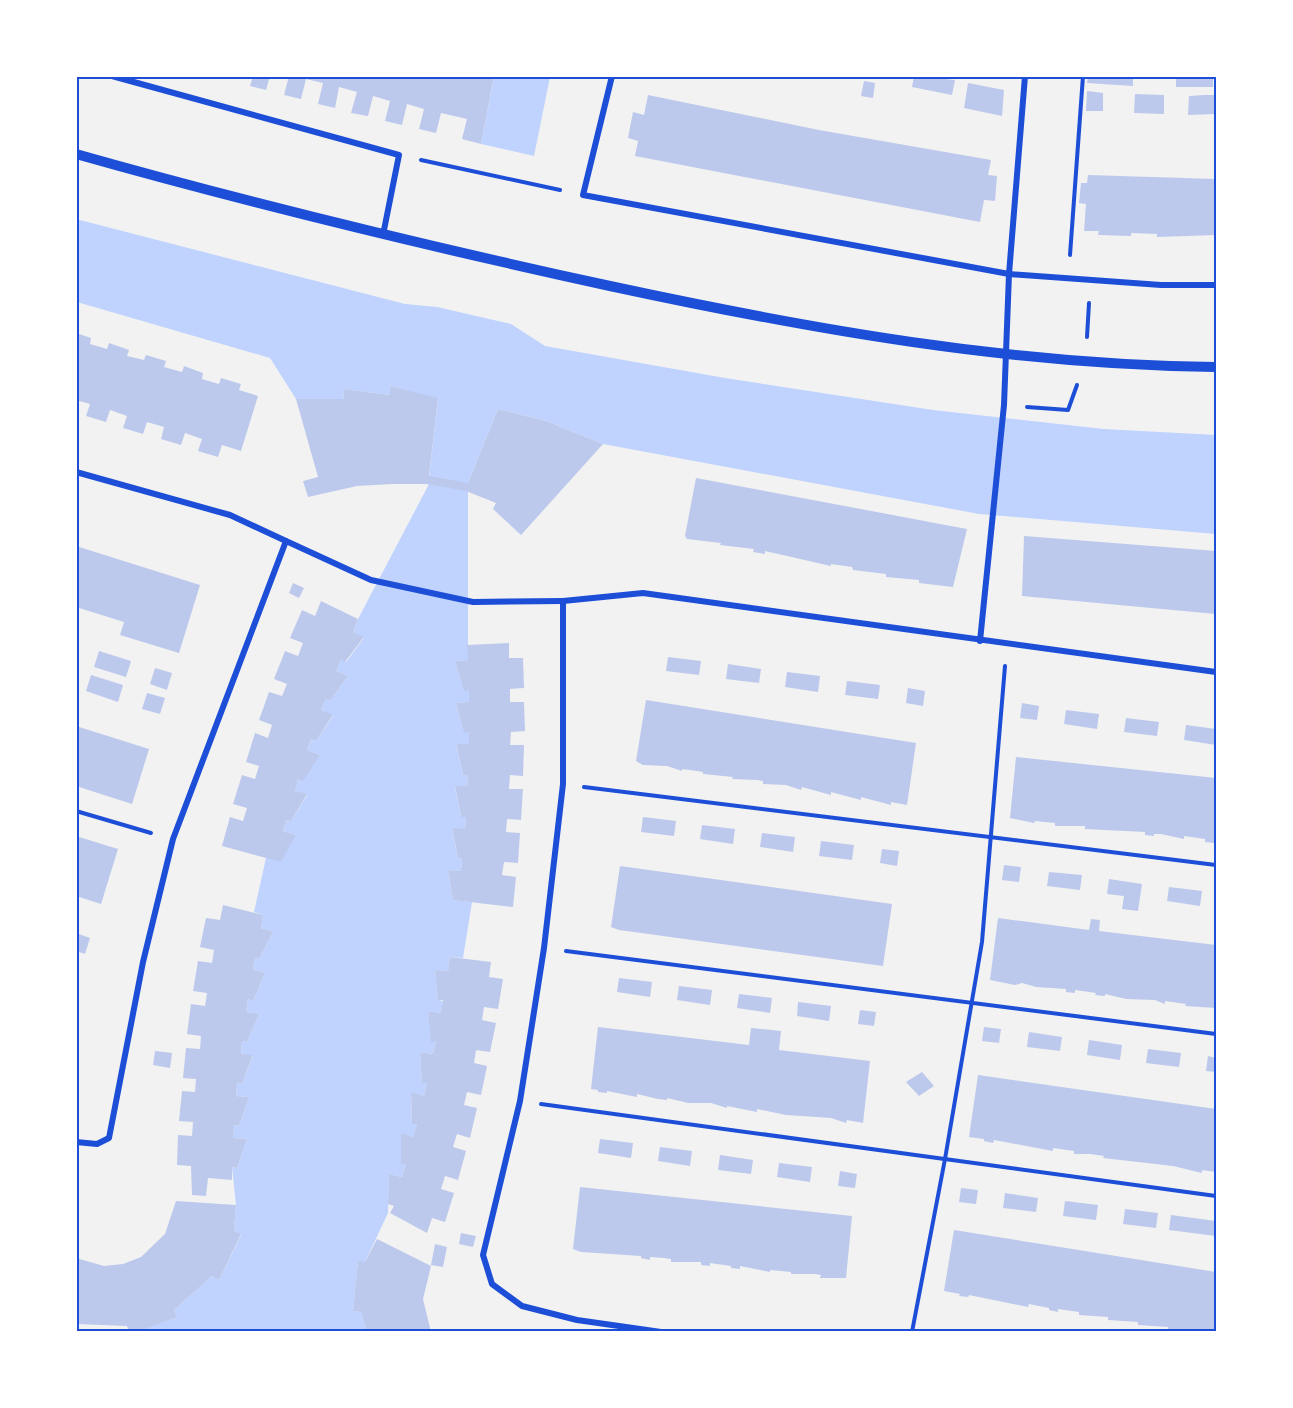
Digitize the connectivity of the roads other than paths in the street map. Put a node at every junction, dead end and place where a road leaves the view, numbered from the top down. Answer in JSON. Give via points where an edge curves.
{"nodes":[{"id":1,"x":112,"y":76,"type":"edge"},
{"id":2,"x":612,"y":76,"type":"edge"},
{"id":3,"x":1025,"y":76,"type":"edge"},
{"id":4,"x":76,"y":154,"type":"edge"},
{"id":5,"x":383,"y":235,"type":"junction"},
{"id":6,"x":1009,"y":274,"type":"junction"},
{"id":7,"x":1216,"y":285,"type":"edge"},
{"id":8,"x":1006,"y":355,"type":"junction"},
{"id":9,"x":1216,"y":367,"type":"edge"},
{"id":10,"x":76,"y":472,"type":"edge"},
{"id":11,"x":286,"y":541,"type":"junction"},
{"id":12,"x":563,"y":601,"type":"junction"},
{"id":13,"x":980,"y":641,"type":"junction"},
{"id":14,"x":1216,"y":672,"type":"edge"},
{"id":15,"x":76,"y":1142,"type":"edge"},
{"id":16,"x":661,"y":1332,"type":"edge"}],
"edges":[{"from":1,"to":5,"type":"street","via":[[399,155]]},
{"from":2,"to":6,"type":"street","via":[[583,195]]},
{"from":3,"to":6,"type":"street"},
{"from":4,"to":5,"type":"street"},
{"from":5,"to":8,"type":"street","via":[[746,315]]},
{"from":6,"to":7,"type":"street"},
{"from":6,"to":8,"type":"street"},
{"from":8,"to":9,"type":"street"},
{"from":8,"to":13,"type":"street","via":[[1004,411]]},
{"from":10,"to":11,"type":"street","via":[[230,515]]},
{"from":11,"to":12,"type":"street","via":[[371,580],[474,602]]},
{"from":11,"to":15,"type":"street","via":[[173,840],[143,962],[109,1138],[97,1144]]},
{"from":12,"to":13,"type":"street","via":[[644,593]]},
{"from":12,"to":16,"type":"street","via":[[563,784],[544,948],[520,1101],[483,1255],[492,1284],[522,1306],[577,1320]]},
{"from":13,"to":14,"type":"street"}]}
